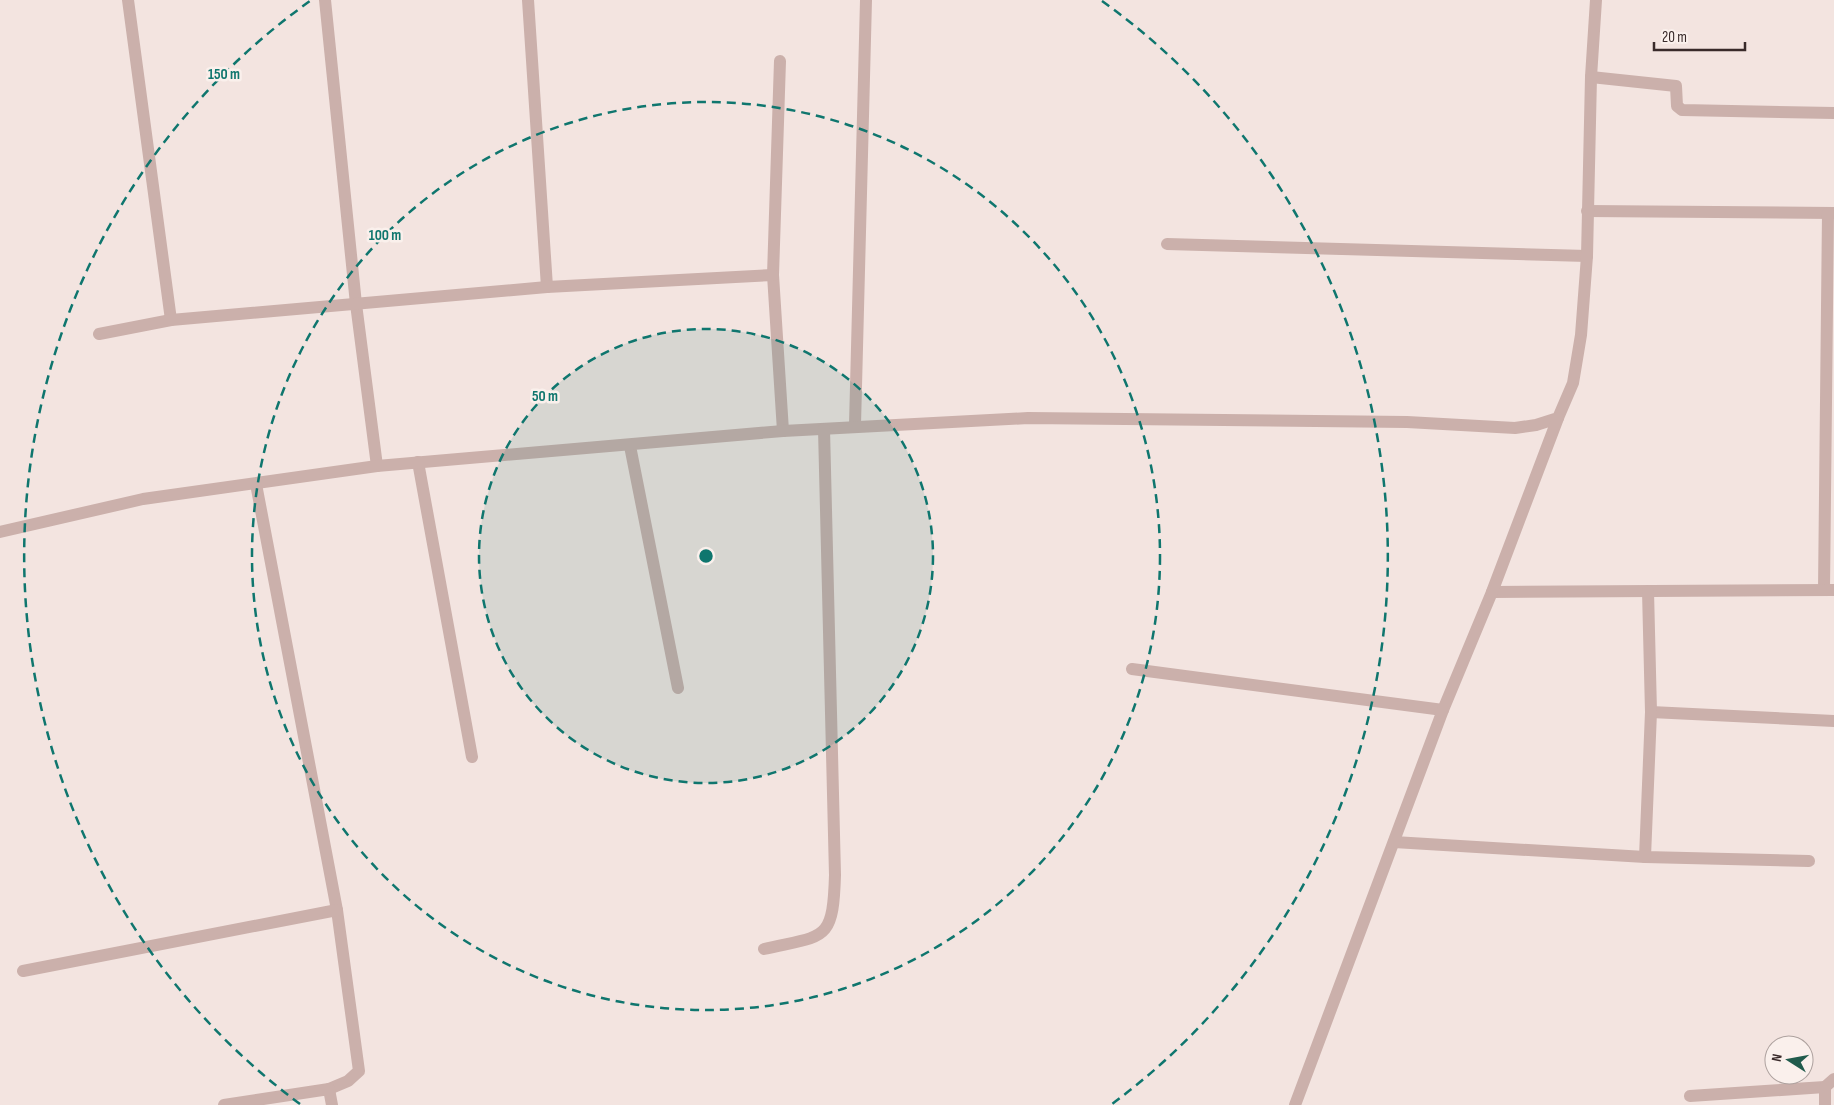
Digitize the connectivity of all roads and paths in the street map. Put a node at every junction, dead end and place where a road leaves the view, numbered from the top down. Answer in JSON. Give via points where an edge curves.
{"nodes":[{"id":1,"x":128,"y":0,"type":"edge"},
{"id":2,"x":325,"y":0,"type":"edge"},
{"id":3,"x":528,"y":0,"type":"edge"},
{"id":4,"x":866,"y":0,"type":"edge"},
{"id":5,"x":1596,"y":0,"type":"edge"},
{"id":6,"x":780,"y":62,"type":"dead end"},
{"id":7,"x":1591,"y":77,"type":"junction"},
{"id":8,"x":1834,"y":114,"type":"edge"},
{"id":9,"x":1587,"y":211,"type":"junction"},
{"id":10,"x":1831,"y":213,"type":"edge"},
{"id":11,"x":1167,"y":244,"type":"dead end"},
{"id":12,"x":1587,"y":256,"type":"junction"},
{"id":13,"x":773,"y":274,"type":"junction"},
{"id":14,"x":547,"y":287,"type":"junction"},
{"id":15,"x":356,"y":304,"type":"junction"},
{"id":16,"x":171,"y":320,"type":"junction"},
{"id":17,"x":99,"y":334,"type":"dead end"},
{"id":18,"x":1558,"y":418,"type":"junction"},
{"id":19,"x":855,"y":425,"type":"junction"},
{"id":20,"x":824,"y":428,"type":"junction"},
{"id":21,"x":782,"y":431,"type":"junction"},
{"id":22,"x":630,"y":446,"type":"junction"},
{"id":23,"x":418,"y":462,"type":"junction"},
{"id":24,"x":377,"y":466,"type":"junction"},
{"id":25,"x":256,"y":484,"type":"junction"},
{"id":26,"x":0,"y":532,"type":"edge"},
{"id":27,"x":1829,"y":590,"type":"edge"},
{"id":28,"x":1648,"y":591,"type":"junction"},
{"id":29,"x":1492,"y":592,"type":"junction"},
{"id":30,"x":1132,"y":670,"type":"dead end"},
{"id":31,"x":678,"y":688,"type":"dead end"},
{"id":32,"x":1443,"y":710,"type":"junction"},
{"id":33,"x":1650,"y":712,"type":"junction"},
{"id":34,"x":1834,"y":721,"type":"edge"},
{"id":35,"x":472,"y":758,"type":"dead end"},
{"id":36,"x":1394,"y":842,"type":"junction"},
{"id":37,"x":1646,"y":857,"type":"junction"},
{"id":38,"x":1809,"y":861,"type":"dead end"},
{"id":39,"x":337,"y":910,"type":"junction"},
{"id":40,"x":764,"y":949,"type":"dead end"},
{"id":41,"x":23,"y":971,"type":"dead end"},
{"id":42,"x":1830,"y":1083,"type":"edge"},
{"id":43,"x":329,"y":1089,"type":"junction"},
{"id":44,"x":1690,"y":1096,"type":"dead end"},
{"id":45,"x":224,"y":1105,"type":"edge"},
{"id":46,"x":332,"y":1105,"type":"edge"},
{"id":47,"x":1295,"y":1105,"type":"edge"},
{"id":48,"x":1825,"y":1105,"type":"edge"}],
"edges":[{"from":1,"to":16,"type":"street"},
{"from":2,"to":15,"type":"street"},
{"from":3,"to":14,"type":"street"},
{"from":4,"to":19,"type":"street"},
{"from":5,"to":7,"type":"street"},
{"from":6,"to":13,"type":"street"},
{"from":7,"to":8,"type":"street","via":[[1676,86],[1677,106],[1682,110]]},
{"from":7,"to":9,"type":"street"},
{"from":9,"to":10,"type":"street"},
{"from":9,"to":12,"type":"street"},
{"from":10,"to":27,"type":"street"},
{"from":11,"to":12,"type":"street"},
{"from":12,"to":18,"type":"street","via":[[1581,335],[1573,383]]},
{"from":13,"to":14,"type":"street"},
{"from":13,"to":21,"type":"street"},
{"from":14,"to":15,"type":"street"},
{"from":15,"to":16,"type":"street"},
{"from":15,"to":24,"type":"street"},
{"from":16,"to":17,"type":"street"},
{"from":18,"to":19,"type":"street","via":[[1515,428],[1407,422],[1038,418]]},
{"from":18,"to":29,"type":"street"},
{"from":19,"to":20,"type":"street"},
{"from":20,"to":21,"type":"street"},
{"from":20,"to":40,"type":"street","via":[[834,910],[830,924],[821,934]]},
{"from":21,"to":22,"type":"street"},
{"from":22,"to":23,"type":"street"},
{"from":22,"to":31,"type":"street"},
{"from":23,"to":24,"type":"street"},
{"from":23,"to":35,"type":"street"},
{"from":24,"to":25,"type":"street"},
{"from":25,"to":26,"type":"street","via":[[143,499]]},
{"from":25,"to":39,"type":"street"},
{"from":27,"to":28,"type":"street"},
{"from":28,"to":29,"type":"street"},
{"from":28,"to":33,"type":"street"},
{"from":29,"to":32,"type":"street"},
{"from":30,"to":32,"type":"street"},
{"from":32,"to":36,"type":"street"},
{"from":33,"to":34,"type":"street"},
{"from":33,"to":37,"type":"street"},
{"from":36,"to":37,"type":"street"},
{"from":36,"to":47,"type":"street"},
{"from":37,"to":38,"type":"street"},
{"from":39,"to":41,"type":"street"},
{"from":39,"to":43,"type":"street","via":[[360,1070],[348,1081]]},
{"from":42,"to":44,"type":"street"},
{"from":42,"to":48,"type":"street"},
{"from":43,"to":45,"type":"street"},
{"from":43,"to":46,"type":"street"}]}
